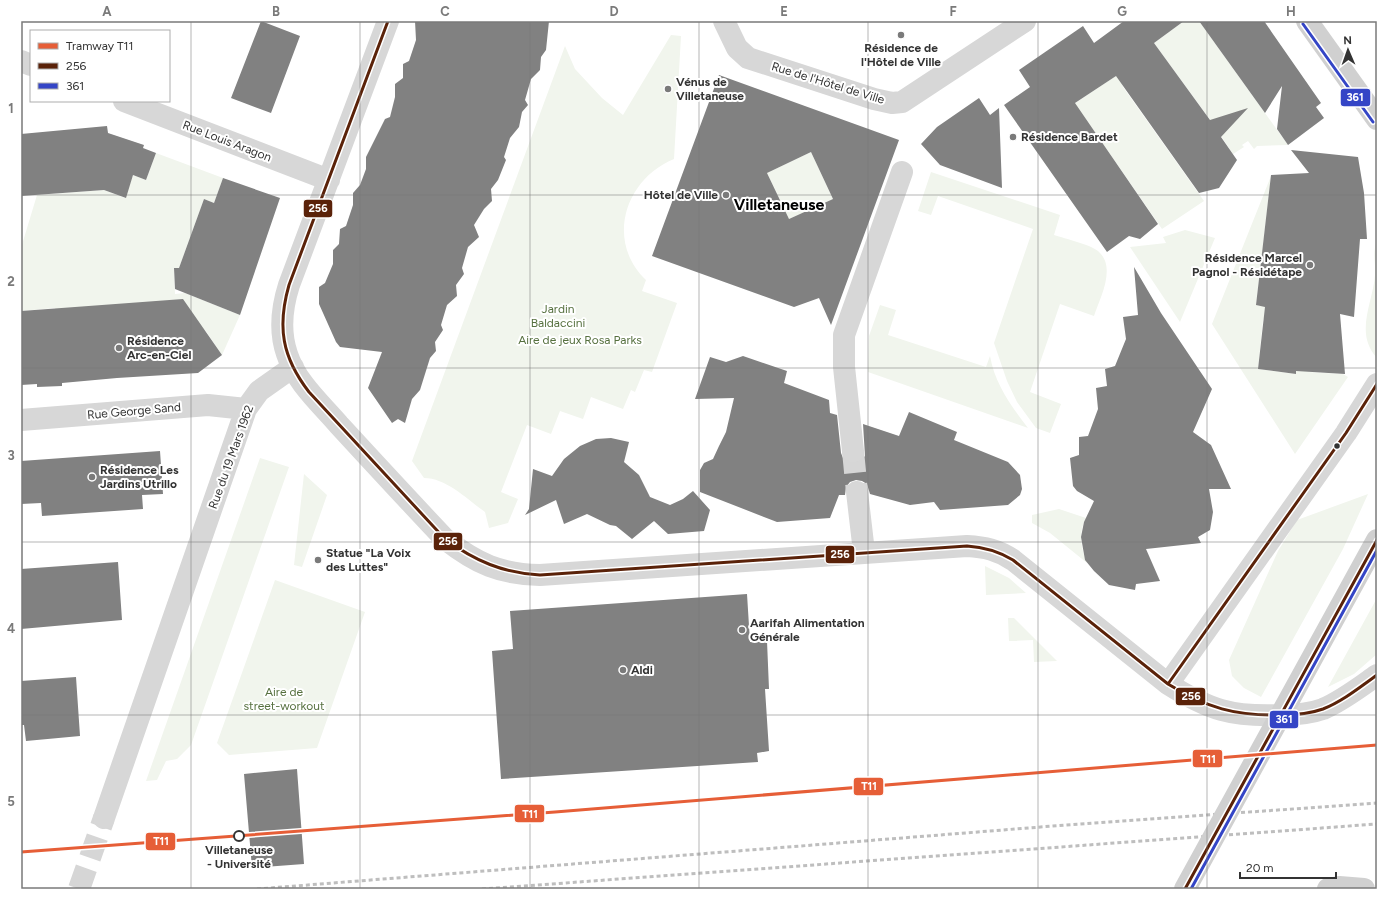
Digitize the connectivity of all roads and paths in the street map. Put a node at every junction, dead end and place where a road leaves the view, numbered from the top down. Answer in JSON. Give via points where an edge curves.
{"nodes":[{"id":1,"x":388,"y":21,"type":"edge"},
{"id":2,"x":724,"y":21,"type":"edge"},
{"id":3,"x":1026,"y":21,"type":"edge"},
{"id":4,"x":1307,"y":21,"type":"edge"},
{"id":5,"x":127,"y":102,"type":"edge"},
{"id":6,"x":1377,"y":119,"type":"edge"},
{"id":7,"x":902,"y":172,"type":"dead end"},
{"id":8,"x":329,"y":180,"type":"junction"},
{"id":9,"x":293,"y":367,"type":"junction"},
{"id":10,"x":1377,"y":384,"type":"edge"},
{"id":11,"x":246,"y":409,"type":"junction"},
{"id":12,"x":21,"y":420,"type":"edge"},
{"id":13,"x":852,"y":451,"type":"tunnel mouth"},
{"id":14,"x":857,"y":492,"type":"tunnel mouth"},
{"id":15,"x":1377,"y":540,"type":"edge"},
{"id":16,"x":864,"y":552,"type":"junction"},
{"id":17,"x":1377,"y":675,"type":"edge"},
{"id":18,"x":1168,"y":684,"type":"junction"},
{"id":19,"x":104,"y":818,"type":"tunnel mouth"},
{"id":20,"x":1185,"y":889,"type":"edge"},
{"id":21,"x":1328,"y":889,"type":"edge"},
{"id":22,"x":1364,"y":889,"type":"edge"}],
"edges":[{"from":1,"to":8,"type":"street"},
{"from":2,"to":3,"type":"street","name":"Rue de l'Hôtel de Ville","via":[[737,48],[748,58],[881,101],[896,103],[902,102]]},
{"from":4,"to":6,"type":"street"},
{"from":5,"to":8,"type":"street","name":"Rue Louis Aragon"},
{"from":7,"to":13,"type":"street","via":[[844,335],[844,367]]},
{"from":8,"to":9,"type":"street","via":[[285,298],[282,326],[287,353]]},
{"from":9,"to":11,"type":"street","name":"Rue du 19 Mars 1962","via":[[259,391]]},
{"from":9,"to":16,"type":"street","via":[[313,396],[445,539],[468,555],[499,570],[517,575],[540,575]]},
{"from":10,"to":18,"type":"street","via":[[1346,433]]},
{"from":11,"to":12,"type":"street","name":"Rue George Sand","via":[[208,405]]},
{"from":11,"to":19,"type":"street","name":"Rue du 19 Mars 1962"},
{"from":14,"to":16,"type":"street"},
{"from":15,"to":20,"type":"street","bridge":true},
{"from":16,"to":18,"type":"street","via":[[967,546],[997,550]]},
{"from":17,"to":18,"type":"street","via":[[1325,708],[1296,715],[1232,714],[1194,701]]},
{"from":21,"to":22,"type":"street"}]}
